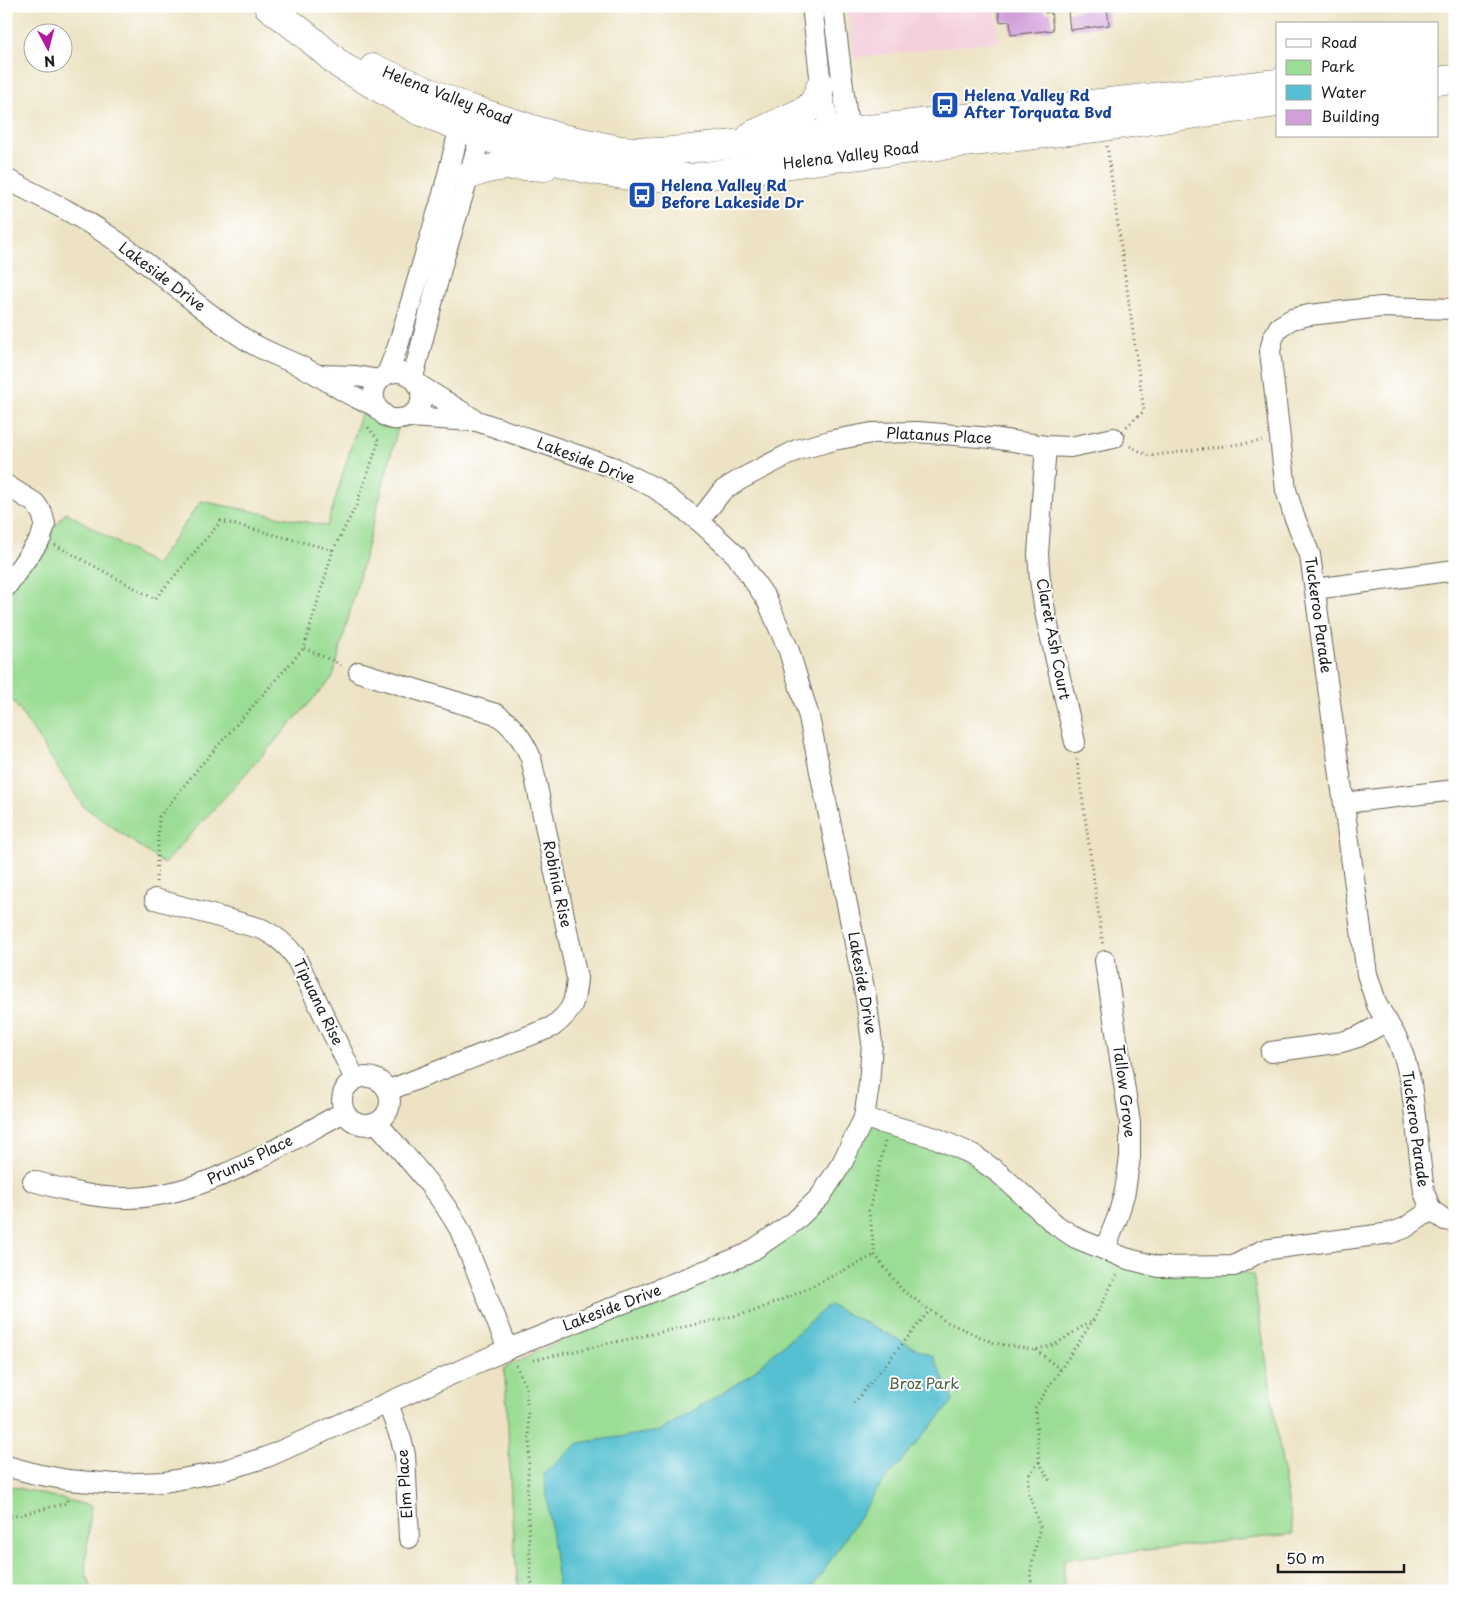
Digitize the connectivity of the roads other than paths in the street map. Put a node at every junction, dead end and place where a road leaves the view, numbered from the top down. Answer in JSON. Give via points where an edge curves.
{"nodes":[{"id":1,"x":268,"y":6,"type":"edge"},
{"id":2,"x":812,"y":6,"type":"edge"},
{"id":3,"x":833,"y":6,"type":"edge"},
{"id":4,"x":1455,"y":62,"type":"edge"},
{"id":5,"x":1438,"y":64,"type":"edge"},
{"id":6,"x":1455,"y":79,"type":"edge"},
{"id":7,"x":1438,"y":81,"type":"edge"},
{"id":8,"x":1276,"y":83,"type":"edge"},
{"id":9,"x":821,"y":85,"type":"junction"},
{"id":10,"x":1276,"y":103,"type":"edge"},
{"id":11,"x":473,"y":121,"type":"junction"},
{"id":12,"x":728,"y":145,"type":"junction"},
{"id":13,"x":841,"y":145,"type":"junction"},
{"id":14,"x":586,"y":169,"type":"junction"},
{"id":15,"x":468,"y":176,"type":"junction"},
{"id":16,"x":6,"y":179,"type":"edge"},
{"id":17,"x":1455,"y":309,"type":"edge"},
{"id":18,"x":318,"y":375,"type":"junction"},
{"id":19,"x":383,"y":377,"type":"junction"},
{"id":20,"x":417,"y":381,"type":"junction"},
{"id":21,"x":376,"y":407,"type":"junction"},
{"id":22,"x":408,"y":417,"type":"junction"},
{"id":23,"x":477,"y":421,"type":"junction"},
{"id":24,"x":1114,"y":438,"type":"road end"},
{"id":25,"x":1046,"y":446,"type":"junction"},
{"id":26,"x":6,"y":485,"type":"edge"},
{"id":27,"x":699,"y":521,"type":"junction"},
{"id":28,"x":1455,"y":570,"type":"edge"},
{"id":29,"x":6,"y":586,"type":"edge"},
{"id":30,"x":1315,"y":588,"type":"junction"},
{"id":31,"x":359,"y":672,"type":"road end"},
{"id":32,"x":1075,"y":742,"type":"road end"},
{"id":33,"x":1455,"y":790,"type":"edge"},
{"id":34,"x":1344,"y":803,"type":"junction"},
{"id":35,"x":155,"y":899,"type":"road end"},
{"id":36,"x":1105,"y":961,"type":"road end"},
{"id":37,"x":1387,"y":1021,"type":"junction"},
{"id":38,"x":1271,"y":1052,"type":"dead end"},
{"id":39,"x":356,"y":1079,"type":"junction"},
{"id":40,"x":388,"y":1090,"type":"junction"},
{"id":41,"x":344,"y":1112,"type":"junction"},
{"id":42,"x":864,"y":1118,"type":"junction"},
{"id":43,"x":377,"y":1123,"type":"junction"},
{"id":44,"x":33,"y":1181,"type":"dead end"},
{"id":45,"x":1431,"y":1210,"type":"junction"},
{"id":46,"x":1455,"y":1222,"type":"edge"},
{"id":47,"x":1105,"y":1249,"type":"junction"},
{"id":48,"x":508,"y":1349,"type":"junction"},
{"id":49,"x":388,"y":1404,"type":"junction"},
{"id":50,"x":6,"y":1466,"type":"edge"},
{"id":51,"x":409,"y":1538,"type":"dead end"}],
"edges":[{"from":1,"to":11,"type":"street","name":"Helena Valley Road","via":[[307,36]]},
{"from":2,"to":9,"type":"street"},
{"from":3,"to":13,"type":"street"},
{"from":4,"to":5,"type":"street"},
{"from":6,"to":7,"type":"street"},
{"from":8,"to":13,"type":"street","name":"Helena Valley Road"},
{"from":9,"to":12,"type":"street","via":[[808,109]]},
{"from":9,"to":13,"type":"street"},
{"from":10,"to":13,"type":"street","name":"Helena Valley Road","via":[[1104,127]]},
{"from":11,"to":12,"type":"street","name":"Helena Valley Road","via":[[620,150],[662,152]]},
{"from":11,"to":14,"type":"street","name":"Helena Valley Road","via":[[530,153]]},
{"from":11,"to":15,"type":"street"},
{"from":11,"to":19,"type":"street","via":[[443,194],[398,346]]},
{"from":12,"to":13,"type":"street","name":"Helena Valley Road"},
{"from":13,"to":14,"type":"street","name":"Helena Valley Road","via":[[689,178],[635,177]]},
{"from":14,"to":15,"type":"street","via":[[501,166]]},
{"from":15,"to":20,"type":"street","via":[[443,261]]},
{"from":16,"to":18,"type":"street","name":"Lakeside Drive","via":[[109,236],[248,341]]},
{"from":17,"to":30,"type":"street","name":"Tuckeroo Parade","via":[[1382,307],[1292,318],[1280,327],[1273,338],[1270,351],[1286,490],[1310,554]]},
{"from":18,"to":19,"type":"street","name":"Lakeside Drive"},
{"from":18,"to":21,"type":"street","name":"Lakeside Drive"},
{"from":19,"to":20,"type":"street","name":"Lakeside Drive","via":[[396,372],[405,373]]},
{"from":19,"to":21,"type":"street","via":[[374,393]]},
{"from":20,"to":22,"type":"street","via":[[422,398],[418,409]]},
{"from":20,"to":23,"type":"street","name":"Lakeside Drive"},
{"from":21,"to":22,"type":"street","name":"Lakeside Drive","via":[[390,419]]},
{"from":22,"to":23,"type":"street","name":"Lakeside Drive"},
{"from":23,"to":27,"type":"street","name":"Lakeside Drive","via":[[615,468],[655,488]]},
{"from":24,"to":25,"type":"street","name":"Platanus Place","via":[[1070,447]]},
{"from":25,"to":27,"type":"street","name":"Platanus Place","via":[[918,432],[834,440],[797,450],[741,479],[722,491]]},
{"from":25,"to":32,"type":"street","name":"Claret Ash Court","via":[[1038,554],[1040,580]]},
{"from":26,"to":29,"type":"street","via":[[35,503],[45,524],[41,538]]},
{"from":27,"to":42,"type":"street","name":"Lakeside Drive","via":[[736,556],[767,600],[789,651],[809,717],[866,998],[872,1043]]},
{"from":28,"to":30,"type":"street"},
{"from":30,"to":34,"type":"street","name":"Tuckeroo Parade"},
{"from":31,"to":40,"type":"street","name":"Robinia Rise","via":[[496,714],[517,732],[530,758],[577,978],[572,1007],[552,1027]]},
{"from":33,"to":34,"type":"street"},
{"from":34,"to":37,"type":"street","name":"Tuckeroo Parade","via":[[1367,974],[1377,1005]]},
{"from":35,"to":39,"type":"street","name":"Tipuana Rise","via":[[262,929],[286,944]]},
{"from":36,"to":47,"type":"street","name":"Tallow Grove","via":[[1130,1123],[1130,1157],[1125,1191]]},
{"from":37,"to":38,"type":"street","via":[[1342,1042]]},
{"from":37,"to":45,"type":"street","name":"Tuckeroo Parade","via":[[1398,1040],[1411,1082],[1424,1192]]},
{"from":39,"to":40,"type":"street","via":[[374,1078]]},
{"from":39,"to":41,"type":"street","via":[[343,1093]]},
{"from":40,"to":43,"type":"street","via":[[390,1108]]},
{"from":41,"to":43,"type":"street","via":[[359,1124]]},
{"from":41,"to":44,"type":"street","name":"Prunus Place","via":[[204,1184],[131,1198],[67,1191]]},
{"from":42,"to":47,"type":"street","via":[[936,1138],[972,1154],[1000,1174],[1056,1226]]},
{"from":42,"to":48,"type":"street","name":"Lakeside Drive","via":[[842,1163],[820,1197],[794,1222],[747,1254]]},
{"from":43,"to":48,"type":"street","via":[[450,1212]]},
{"from":45,"to":46,"type":"street"},
{"from":45,"to":47,"type":"street","via":[[1406,1228],[1391,1233],[1263,1250],[1234,1266],[1158,1267]]},
{"from":48,"to":49,"type":"street","name":"Lakeside Drive"},
{"from":49,"to":50,"type":"street","name":"Lakeside Drive","via":[[267,1457],[215,1473],[164,1482],[115,1484],[68,1480]]},
{"from":49,"to":51,"type":"street","name":"Elm Place","via":[[405,1455]]}]}
